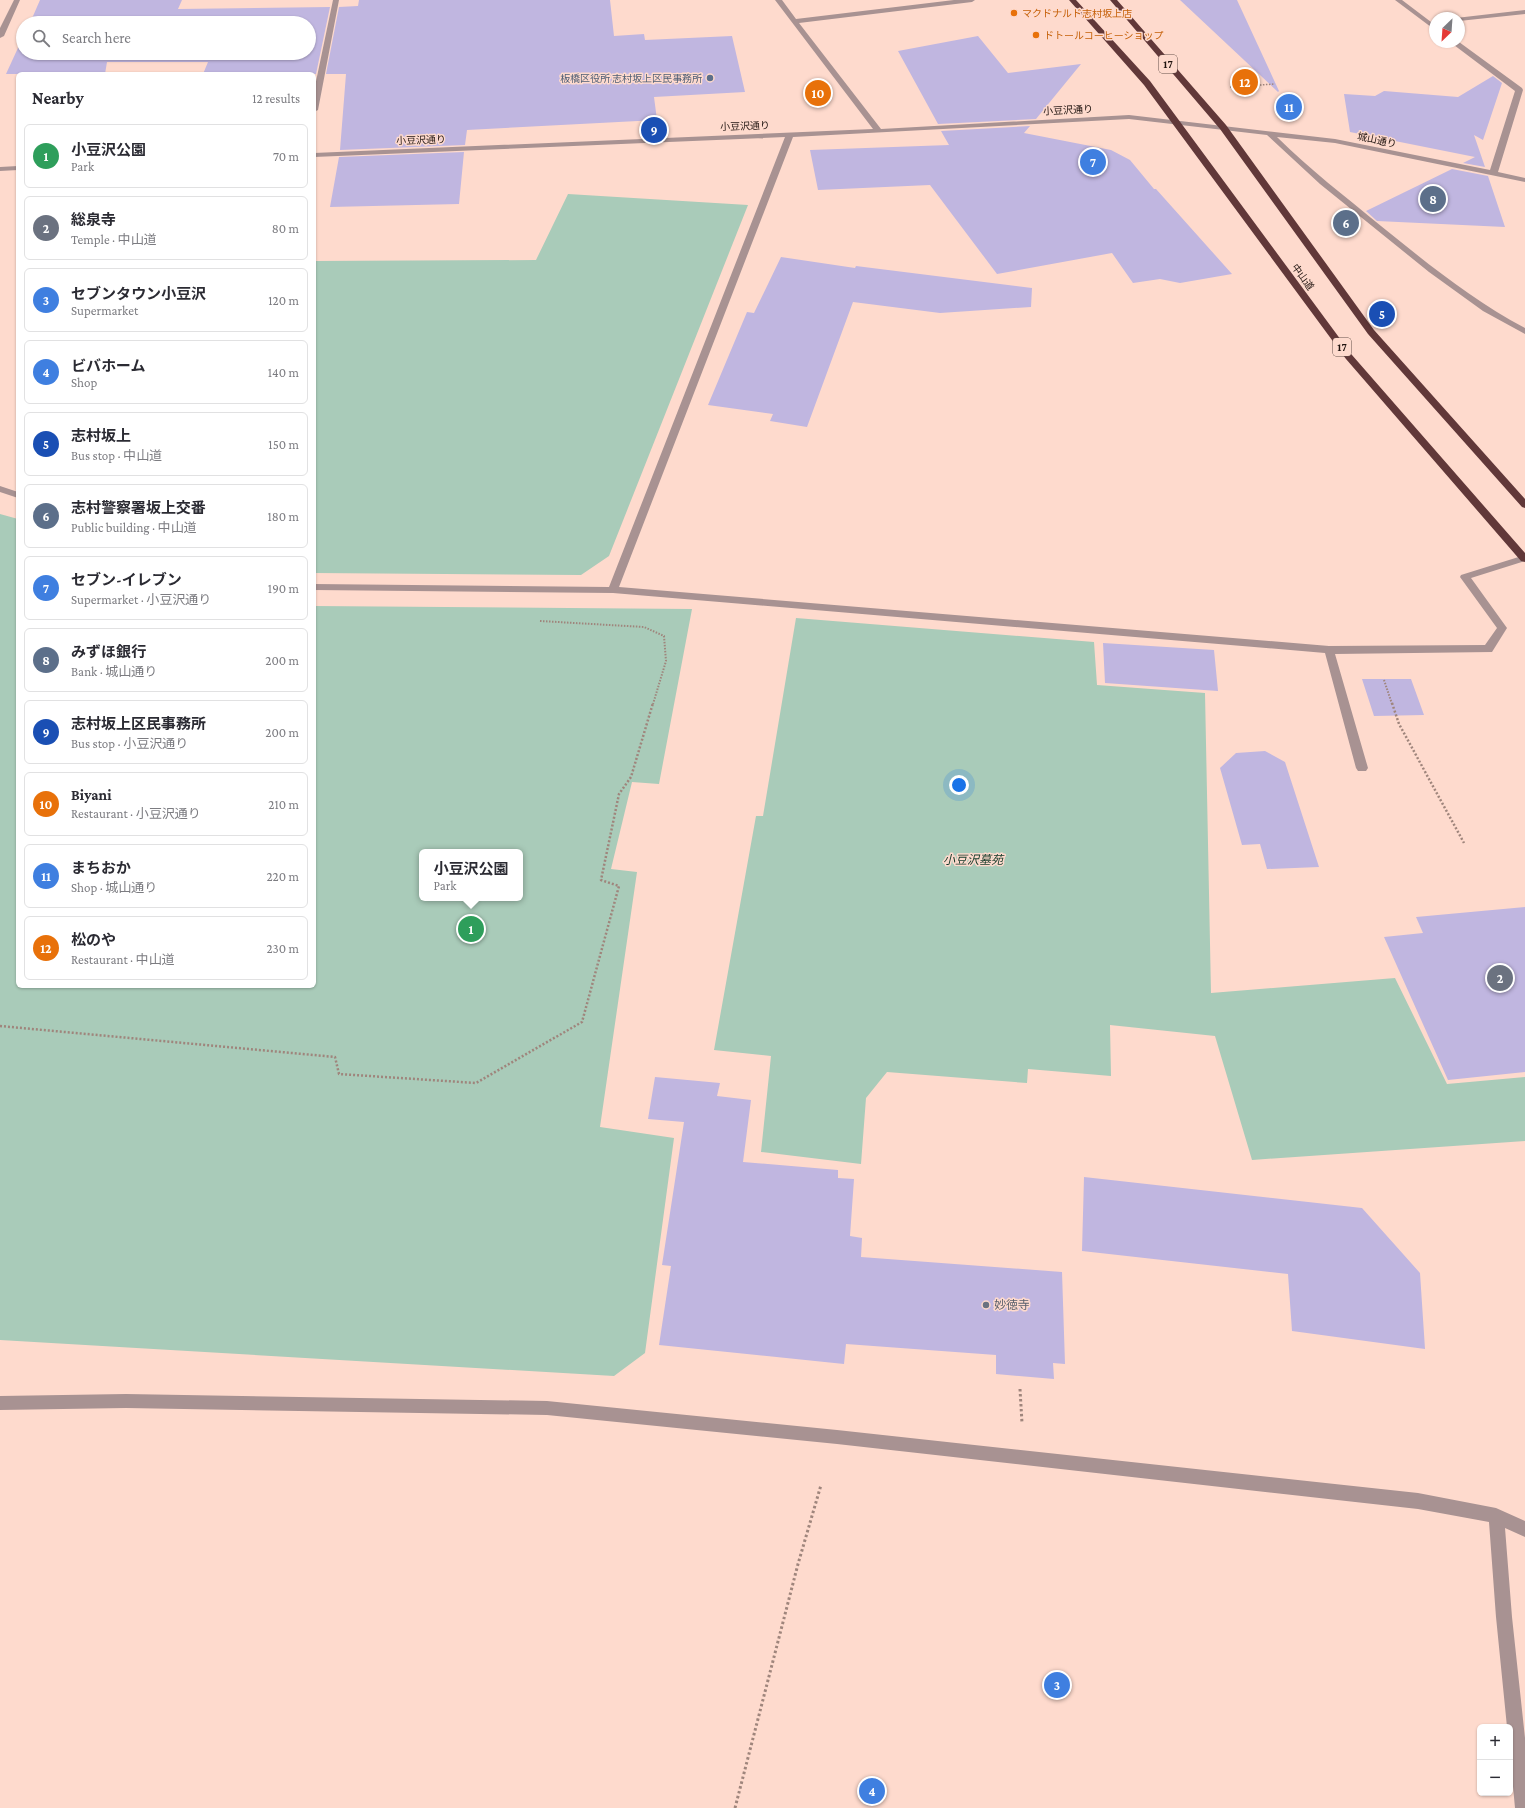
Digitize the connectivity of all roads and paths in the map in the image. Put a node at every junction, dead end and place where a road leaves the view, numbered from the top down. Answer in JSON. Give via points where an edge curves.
{"nodes":[{"id":1,"x":17,"y":0,"type":"edge"},
{"id":2,"x":336,"y":0,"type":"edge"},
{"id":3,"x":778,"y":0,"type":"edge"},
{"id":4,"x":972,"y":0,"type":"edge"},
{"id":5,"x":1072,"y":0,"type":"edge"},
{"id":6,"x":1113,"y":0,"type":"edge"},
{"id":7,"x":1398,"y":0,"type":"edge"},
{"id":8,"x":1525,"y":12,"type":"edge"},
{"id":9,"x":1465,"y":18,"type":"edge"},
{"id":10,"x":794,"y":21,"type":"junction"},
{"id":11,"x":1429,"y":21,"type":"edge"},
{"id":12,"x":0,"y":36,"type":"edge"},
{"id":13,"x":1463,"y":48,"type":"edge"},
{"id":14,"x":1275,"y":84,"type":"dead end"},
{"id":15,"x":1228,"y":87,"type":"dead end"},
{"id":16,"x":1522,"y":89,"type":"edge"},
{"id":17,"x":316,"y":100,"type":"edge"},
{"id":18,"x":1176,"y":121,"type":"junction"},
{"id":19,"x":1223,"y":128,"type":"junction"},
{"id":20,"x":879,"y":131,"type":"junction"},
{"id":21,"x":1270,"y":133,"type":"junction"},
{"id":22,"x":790,"y":134,"type":"junction"},
{"id":23,"x":316,"y":155,"type":"edge"},
{"id":24,"x":16,"y":168,"type":"edge"},
{"id":25,"x":0,"y":169,"type":"edge"},
{"id":26,"x":1493,"y":174,"type":"junction"},
{"id":27,"x":1525,"y":180,"type":"edge"},
{"id":28,"x":1525,"y":331,"type":"edge"},
{"id":29,"x":0,"y":489,"type":"edge"},
{"id":30,"x":16,"y":494,"type":"edge"},
{"id":31,"x":1525,"y":505,"type":"edge"},
{"id":32,"x":1524,"y":559,"type":"edge"},
{"id":33,"x":316,"y":587,"type":"edge"},
{"id":34,"x":613,"y":590,"type":"junction"},
{"id":35,"x":535,"y":621,"type":"dead end"},
{"id":36,"x":1329,"y":650,"type":"junction"},
{"id":37,"x":1382,"y":674,"type":"dead end"},
{"id":38,"x":1362,"y":768,"type":"dead end"},
{"id":39,"x":1464,"y":843,"type":"dead end"},
{"id":40,"x":0,"y":1026,"type":"edge"},
{"id":41,"x":1020,"y":1389,"type":"dead end"},
{"id":42,"x":0,"y":1403,"type":"edge"},
{"id":43,"x":1022,"y":1423,"type":"dead end"},
{"id":44,"x":821,"y":1485,"type":"dead end"},
{"id":45,"x":1496,"y":1516,"type":"junction"},
{"id":46,"x":1525,"y":1529,"type":"edge"},
{"id":47,"x":735,"y":1808,"type":"edge"},
{"id":48,"x":1524,"y":1808,"type":"edge"}],
"edges":[{"from":1,"to":12,"type":"street"},
{"from":2,"to":17,"type":"street"},
{"from":3,"to":10,"type":"street"},
{"from":4,"to":10,"type":"street"},
{"from":5,"to":18,"type":"highway","name":"中山道","number":"17","via":[[1147,83]]},
{"from":6,"to":19,"type":"highway","name":"中山道","number":"17"},
{"from":7,"to":11,"type":"street"},
{"from":8,"to":9,"type":"street"},
{"from":10,"to":20,"type":"street"},
{"from":13,"to":16,"type":"street"},
{"from":14,"to":15,"type":"path"},
{"from":16,"to":26,"type":"street"},
{"from":18,"to":19,"type":"street","name":"小豆沢通り"},
{"from":18,"to":20,"type":"street","name":"小豆沢通り","via":[[1129,117]]},
{"from":18,"to":32,"type":"highway","name":"中山道","number":"17","via":[[1349,357]]},
{"from":19,"to":21,"type":"street","name":"城山通り"},
{"from":19,"to":31,"type":"highway","name":"中山道","number":"17","via":[[1371,332]]},
{"from":20,"to":22,"type":"street","name":"小豆沢通り"},
{"from":21,"to":26,"type":"street","name":"城山通り","via":[[1334,142]]},
{"from":21,"to":28,"type":"street","via":[[1296,160],[1448,284],[1503,320]]},
{"from":22,"to":23,"type":"street","name":"小豆沢通り"},
{"from":22,"to":34,"type":"street"},
{"from":24,"to":25,"type":"street"},
{"from":26,"to":27,"type":"street","name":"城山通り"},
{"from":29,"to":30,"type":"street"},
{"from":32,"to":36,"type":"street","via":[[1465,577],[1502,628],[1488,649]]},
{"from":33,"to":34,"type":"street"},
{"from":34,"to":36,"type":"street"},
{"from":35,"to":40,"type":"path","via":[[644,627],[664,636],[666,661],[631,776],[619,794],[601,880],[619,886],[582,1022],[476,1083],[340,1074],[335,1057]]},
{"from":36,"to":38,"type":"street"},
{"from":37,"to":39,"type":"path","via":[[1399,724]]},
{"from":41,"to":43,"type":"path"},
{"from":42,"to":45,"type":"street","via":[[126,1401],[548,1408],[837,1436],[1411,1500]]},
{"from":44,"to":47,"type":"path"},
{"from":45,"to":46,"type":"street"},
{"from":45,"to":48,"type":"street"}]}
